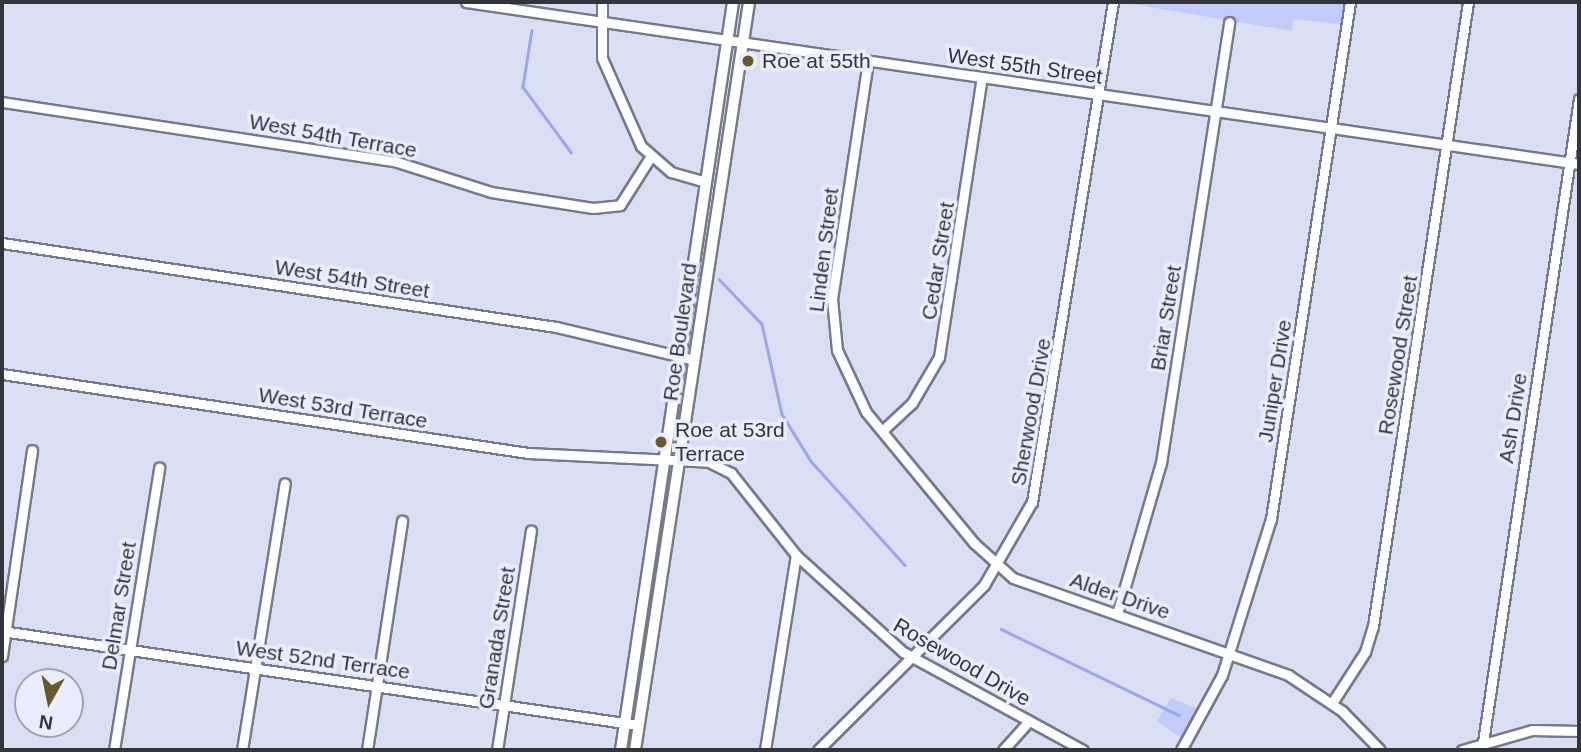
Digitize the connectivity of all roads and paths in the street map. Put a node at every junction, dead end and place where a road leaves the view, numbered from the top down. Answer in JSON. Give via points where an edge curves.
{"nodes":[{"id":1,"x":466,"y":2,"type":"edge"},
{"id":2,"x":602,"y":2,"type":"edge"},
{"id":3,"x":733,"y":2,"type":"edge"},
{"id":4,"x":749,"y":2,"type":"edge"},
{"id":5,"x":1114,"y":2,"type":"edge"},
{"id":6,"x":1350,"y":2,"type":"edge"},
{"id":7,"x":1468,"y":2,"type":"edge"},
{"id":8,"x":600,"y":22,"type":"junction"},
{"id":9,"x":1228,"y":22,"type":"dead end"},
{"id":10,"x":727,"y":40,"type":"junction"},
{"id":11,"x":742,"y":42,"type":"junction"},
{"id":12,"x":868,"y":61,"type":"junction"},
{"id":13,"x":982,"y":77,"type":"junction"},
{"id":14,"x":1100,"y":94,"type":"junction"},
{"id":15,"x":1579,"y":99,"type":"edge"},
{"id":16,"x":2,"y":102,"type":"edge"},
{"id":17,"x":1216,"y":111,"type":"junction"},
{"id":18,"x":1331,"y":128,"type":"junction"},
{"id":19,"x":1448,"y":145,"type":"junction"},
{"id":20,"x":651,"y":156,"type":"junction"},
{"id":21,"x":1575,"y":163,"type":"edge"},
{"id":22,"x":705,"y":182,"type":"junction"},
{"id":23,"x":2,"y":243,"type":"edge"},
{"id":24,"x":680,"y":358,"type":"junction"},
{"id":25,"x":694,"y":360,"type":"junction"},
{"id":26,"x":2,"y":374,"type":"edge"},
{"id":27,"x":882,"y":432,"type":"junction"},
{"id":28,"x":32,"y":450,"type":"dead end"},
{"id":29,"x":680,"y":458,"type":"junction"},
{"id":30,"x":665,"y":460,"type":"junction"},
{"id":31,"x":159,"y":468,"type":"dead end"},
{"id":32,"x":285,"y":483,"type":"dead end"},
{"id":33,"x":402,"y":520,"type":"dead end"},
{"id":34,"x":531,"y":531,"type":"dead end"},
{"id":35,"x":796,"y":555,"type":"junction"},
{"id":36,"x":998,"y":565,"type":"junction"},
{"id":37,"x":1117,"y":614,"type":"junction"},
{"id":38,"x":4,"y":631,"type":"edge"},
{"id":39,"x":130,"y":649,"type":"junction"},
{"id":40,"x":1230,"y":652,"type":"junction"},
{"id":41,"x":2,"y":656,"type":"edge"},
{"id":42,"x":913,"y":657,"type":"junction"},
{"id":43,"x":256,"y":668,"type":"junction"},
{"id":44,"x":377,"y":685,"type":"junction"},
{"id":45,"x":1332,"y":703,"type":"junction"},
{"id":46,"x":504,"y":705,"type":"junction"},
{"id":47,"x":1029,"y":721,"type":"junction"},
{"id":48,"x":625,"y":724,"type":"junction"},
{"id":49,"x":638,"y":725,"type":"junction"},
{"id":50,"x":1579,"y":731,"type":"edge"},
{"id":51,"x":1483,"y":742,"type":"junction"},
{"id":52,"x":114,"y":750,"type":"edge"},
{"id":53,"x":242,"y":750,"type":"edge"},
{"id":54,"x":368,"y":750,"type":"edge"},
{"id":55,"x":497,"y":750,"type":"edge"},
{"id":56,"x":621,"y":750,"type":"edge"},
{"id":57,"x":635,"y":750,"type":"edge"},
{"id":58,"x":765,"y":750,"type":"edge"},
{"id":59,"x":818,"y":750,"type":"edge"},
{"id":60,"x":1003,"y":750,"type":"edge"},
{"id":61,"x":1083,"y":750,"type":"edge"},
{"id":62,"x":1181,"y":750,"type":"edge"},
{"id":63,"x":1380,"y":750,"type":"edge"},
{"id":64,"x":1462,"y":750,"type":"edge"}],
"edges":[{"from":1,"to":8,"type":"street","name":"West 55th Street"},
{"from":2,"to":8,"type":"street"},
{"from":3,"to":10,"type":"main road","name":"Roe Boulevard"},
{"from":4,"to":11,"type":"main road","name":"Roe Boulevard"},
{"from":5,"to":14,"type":"street","name":"Sherwood Drive"},
{"from":6,"to":18,"type":"street","name":"Juniper Drive"},
{"from":7,"to":19,"type":"street","name":"Rosewood Street"},
{"from":8,"to":10,"type":"street","name":"West 55th Street"},
{"from":8,"to":20,"type":"street","via":[[613,90]]},
{"from":9,"to":17,"type":"street","name":"Briar Street"},
{"from":10,"to":11,"type":"street","name":"West 55th Street"},
{"from":10,"to":22,"type":"main road","name":"Roe Boulevard"},
{"from":11,"to":12,"type":"street","name":"West 55th Street"},
{"from":11,"to":25,"type":"main road","name":"Roe Boulevard"},
{"from":12,"to":13,"type":"street","name":"West 55th Street"},
{"from":12,"to":27,"type":"street","name":"Linden Street","via":[[832,323],[846,377]]},
{"from":13,"to":14,"type":"street","name":"West 55th Street"},
{"from":13,"to":27,"type":"street","name":"Cedar Street","via":[[939,358],[917,396]]},
{"from":14,"to":17,"type":"street","name":"West 55th Street"},
{"from":14,"to":36,"type":"street","name":"Sherwood Drive","via":[[1038,483]]},
{"from":15,"to":21,"type":"street","name":"Ash Drive"},
{"from":16,"to":20,"type":"street","name":"West 54th Terrace","via":[[394,161],[491,192],[593,208],[620,205]]},
{"from":17,"to":18,"type":"street","name":"West 55th Street"},
{"from":17,"to":37,"type":"street","name":"Briar Street","via":[[1161,463]]},
{"from":18,"to":19,"type":"street","name":"West 55th Street"},
{"from":18,"to":40,"type":"street","name":"Juniper Drive","via":[[1271,519]]},
{"from":19,"to":21,"type":"street","name":"West 55th Street"},
{"from":19,"to":45,"type":"street","name":"Rosewood Street","via":[[1373,626],[1360,662]]},
{"from":20,"to":22,"type":"street","via":[[671,172]]},
{"from":21,"to":51,"type":"street","name":"Ash Drive"},
{"from":22,"to":24,"type":"main road","name":"Roe Boulevard"},
{"from":23,"to":24,"type":"street","name":"West 54th Street","via":[[556,327]]},
{"from":24,"to":25,"type":"street","name":"West 54th Street"},
{"from":24,"to":30,"type":"main road","name":"Roe Boulevard"},
{"from":25,"to":29,"type":"main road","name":"Roe Boulevard"},
{"from":26,"to":30,"type":"street","name":"West 53rd Terrace","via":[[528,453]]},
{"from":27,"to":36,"type":"street","name":"Alder Drive"},
{"from":28,"to":38,"type":"street"},
{"from":29,"to":30,"type":"street","name":"West 53rd Terrace"},
{"from":29,"to":35,"type":"street","name":"Rosewood Drive","via":[[731,473]]},
{"from":29,"to":49,"type":"main road","name":"Roe Boulevard"},
{"from":30,"to":48,"type":"main road","name":"Roe Boulevard"},
{"from":31,"to":39,"type":"street","name":"Delmar Street"},
{"from":32,"to":43,"type":"street"},
{"from":33,"to":44,"type":"street"},
{"from":34,"to":46,"type":"street","name":"Granada Street"},
{"from":35,"to":42,"type":"street","name":"Rosewood Drive","via":[[862,621]]},
{"from":35,"to":58,"type":"street"},
{"from":36,"to":37,"type":"street","name":"Alder Drive","via":[[1013,578]]},
{"from":36,"to":42,"type":"street","name":"Sherwood Drive"},
{"from":37,"to":40,"type":"street","name":"Alder Drive"},
{"from":38,"to":39,"type":"street","name":"West 52nd Terrace"},
{"from":38,"to":41,"type":"street"},
{"from":39,"to":43,"type":"street","name":"West 52nd Terrace"},
{"from":39,"to":52,"type":"street","name":"Delmar Street"},
{"from":40,"to":45,"type":"street","name":"Alder Drive","via":[[1288,676]]},
{"from":40,"to":62,"type":"street","name":"Juniper Drive"},
{"from":42,"to":47,"type":"street","name":"Rosewood Drive"},
{"from":42,"to":59,"type":"street","name":"Sherwood Drive"},
{"from":43,"to":44,"type":"street","name":"West 52nd Terrace"},
{"from":43,"to":53,"type":"street"},
{"from":44,"to":46,"type":"street","name":"West 52nd Terrace"},
{"from":44,"to":54,"type":"street"},
{"from":45,"to":63,"type":"street","name":"Alder Drive"},
{"from":46,"to":48,"type":"street","name":"West 52nd Terrace"},
{"from":46,"to":55,"type":"street","name":"Granada Street"},
{"from":47,"to":60,"type":"street"},
{"from":47,"to":61,"type":"street","name":"Rosewood Drive"},
{"from":48,"to":49,"type":"street","name":"West 52nd Terrace"},
{"from":48,"to":56,"type":"main road","name":"Roe Boulevard"},
{"from":49,"to":57,"type":"main road","name":"Roe Boulevard"},
{"from":50,"to":51,"type":"street","via":[[1532,730]]},
{"from":51,"to":64,"type":"street"}]}
